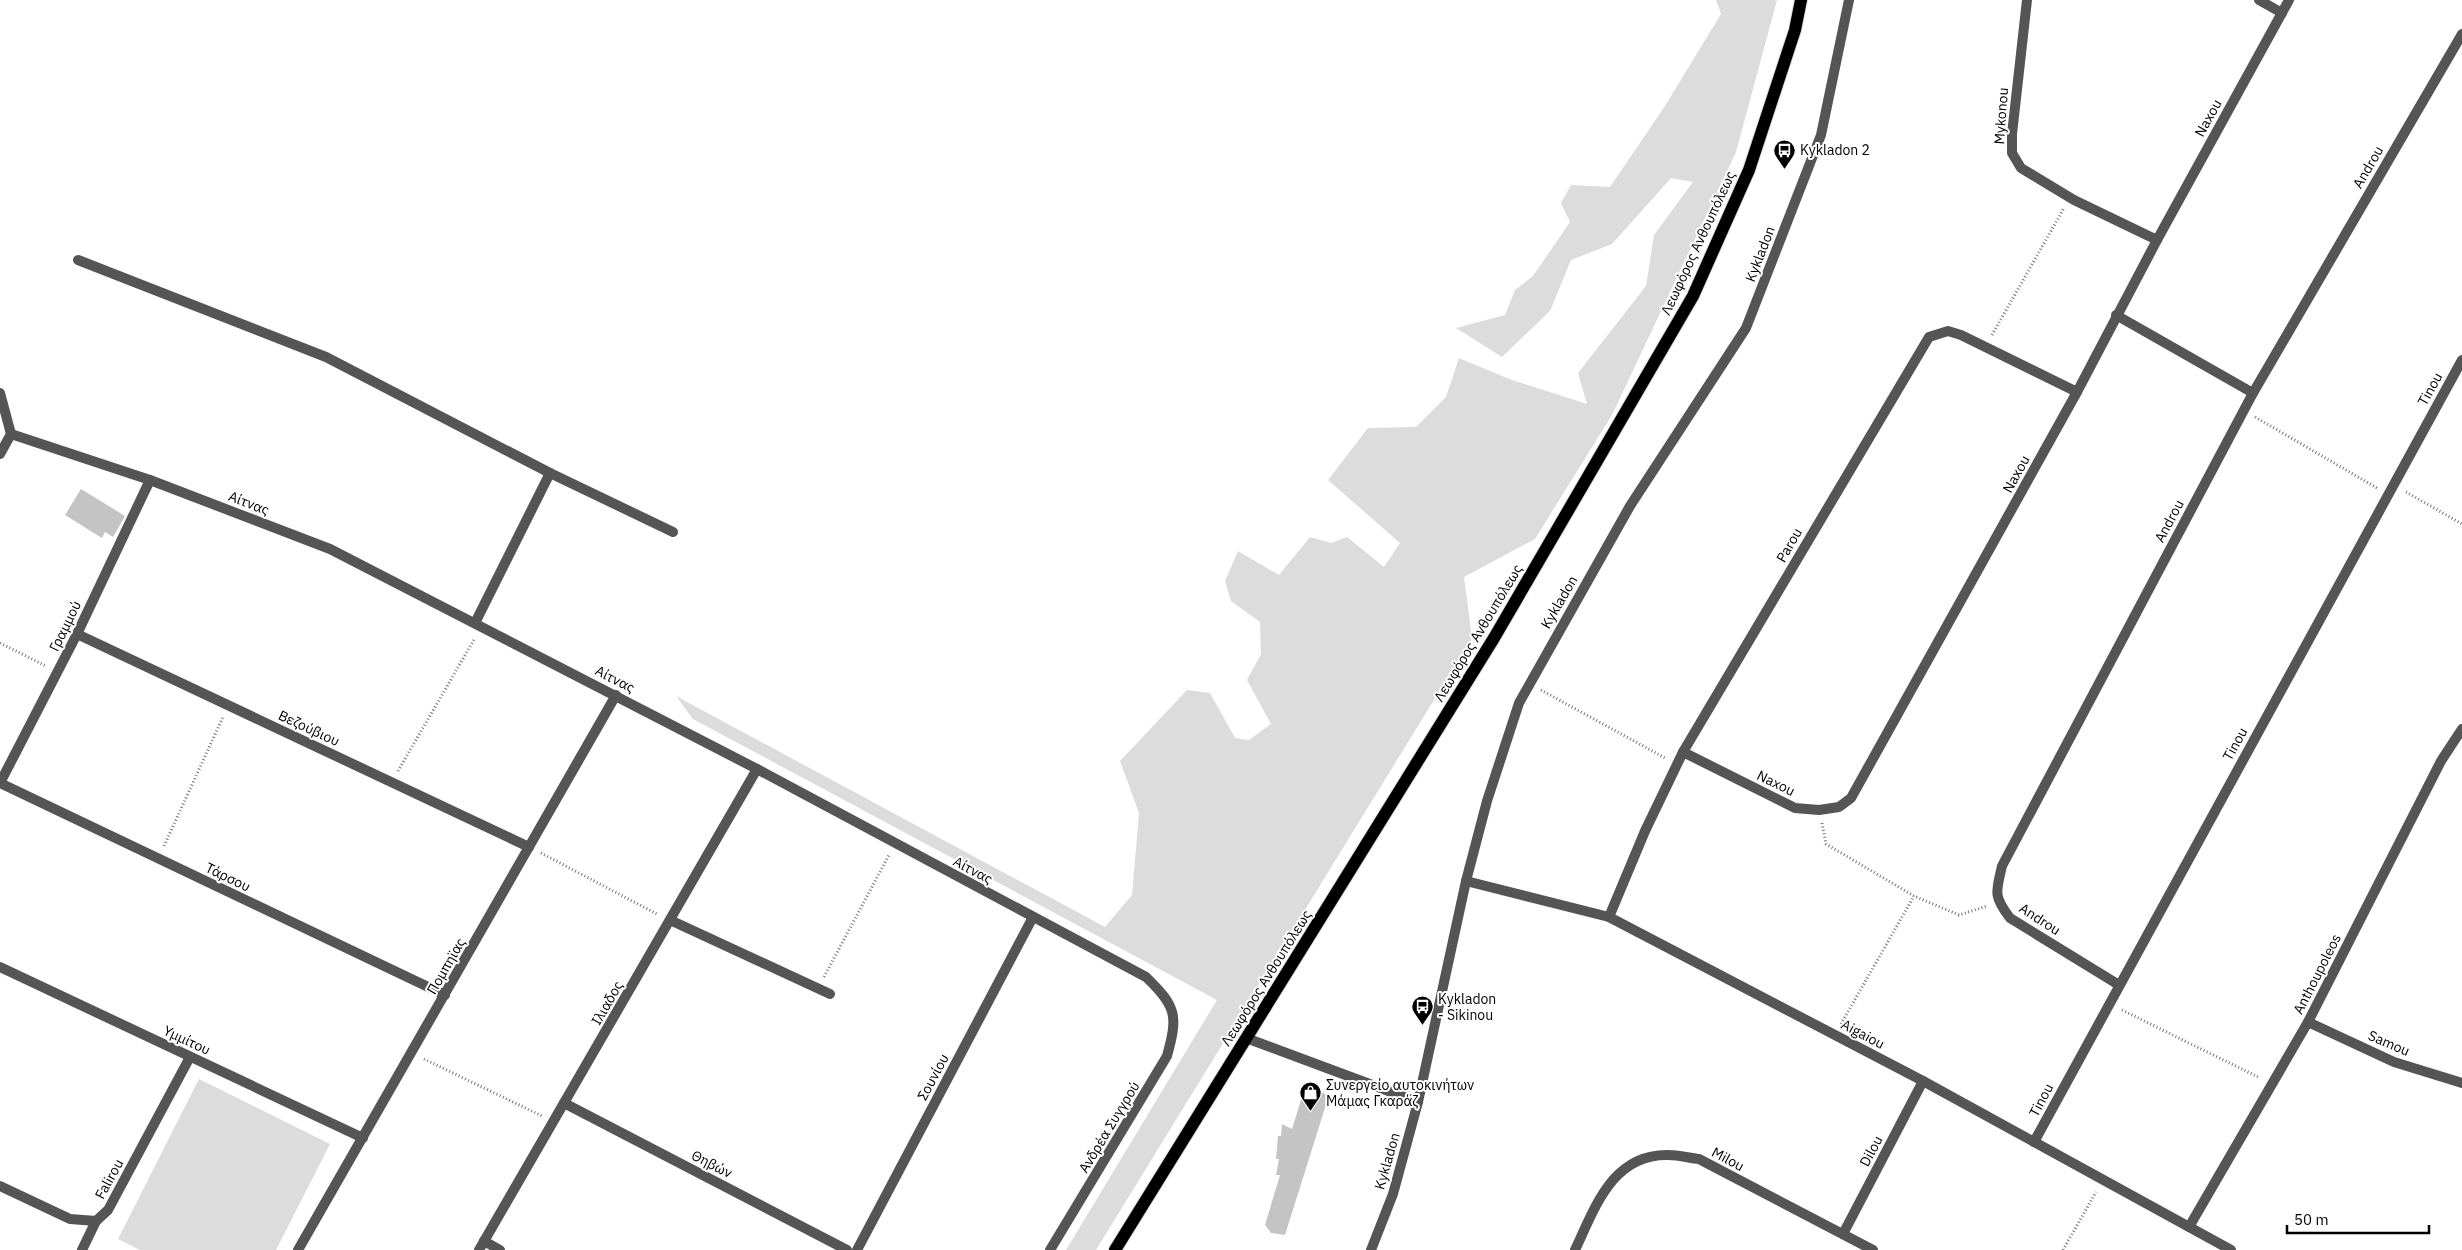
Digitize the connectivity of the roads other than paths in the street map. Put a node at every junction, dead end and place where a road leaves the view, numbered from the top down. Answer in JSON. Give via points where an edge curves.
{"nodes":[{"id":1,"x":1801,"y":0,"type":"edge"},
{"id":2,"x":1848,"y":0,"type":"edge"},
{"id":3,"x":2027,"y":0,"type":"edge"},
{"id":4,"x":2259,"y":0,"type":"edge"},
{"id":5,"x":2289,"y":0,"type":"edge"},
{"id":6,"x":2282,"y":13,"type":"junction"},
{"id":7,"x":2462,"y":34,"type":"edge"},
{"id":8,"x":2157,"y":240,"type":"junction"},
{"id":9,"x":78,"y":260,"type":"dead end"},
{"id":10,"x":2116,"y":315,"type":"junction"},
{"id":11,"x":2462,"y":360,"type":"edge"},
{"id":12,"x":2077,"y":392,"type":"junction"},
{"id":13,"x":0,"y":393,"type":"edge"},
{"id":14,"x":2252,"y":393,"type":"junction"},
{"id":15,"x":11,"y":434,"type":"junction"},
{"id":16,"x":0,"y":454,"type":"edge"},
{"id":17,"x":550,"y":472,"type":"junction"},
{"id":18,"x":150,"y":480,"type":"junction"},
{"id":19,"x":673,"y":532,"type":"dead end"},
{"id":20,"x":478,"y":625,"type":"junction"},
{"id":21,"x":77,"y":634,"type":"junction"},
{"id":22,"x":616,"y":695,"type":"junction"},
{"id":23,"x":2462,"y":729,"type":"edge"},
{"id":24,"x":1683,"y":752,"type":"junction"},
{"id":25,"x":757,"y":769,"type":"junction"},
{"id":26,"x":0,"y":783,"type":"edge"},
{"id":27,"x":529,"y":847,"type":"junction"},
{"id":28,"x":1466,"y":881,"type":"junction"},
{"id":29,"x":1033,"y":917,"type":"junction"},
{"id":30,"x":1609,"y":917,"type":"junction"},
{"id":31,"x":670,"y":920,"type":"junction"},
{"id":32,"x":0,"y":967,"type":"edge"},
{"id":33,"x":2119,"y":985,"type":"junction"},
{"id":34,"x":830,"y":994,"type":"dead end"},
{"id":35,"x":445,"y":996,"type":"junction"},
{"id":36,"x":1174,"y":1012,"type":"joint"},
{"id":37,"x":2308,"y":1022,"type":"junction"},
{"id":38,"x":1246,"y":1038,"type":"junction"},
{"id":39,"x":190,"y":1057,"type":"junction"},
{"id":40,"x":1923,"y":1081,"type":"junction"},
{"id":41,"x":2462,"y":1083,"type":"edge"},
{"id":42,"x":1418,"y":1102,"type":"junction"},
{"id":43,"x":564,"y":1103,"type":"junction"},
{"id":44,"x":363,"y":1138,"type":"junction"},
{"id":45,"x":2034,"y":1142,"type":"junction"},
{"id":46,"x":0,"y":1186,"type":"edge"},
{"id":47,"x":96,"y":1221,"type":"junction"},
{"id":48,"x":2189,"y":1227,"type":"junction"},
{"id":49,"x":1843,"y":1234,"type":"junction"},
{"id":50,"x":482,"y":1246,"type":"edge"},
{"id":51,"x":82,"y":1250,"type":"edge"},
{"id":52,"x":298,"y":1250,"type":"edge"},
{"id":53,"x":500,"y":1250,"type":"edge"},
{"id":54,"x":847,"y":1250,"type":"edge"},
{"id":55,"x":857,"y":1250,"type":"edge"},
{"id":56,"x":1050,"y":1250,"type":"edge"},
{"id":57,"x":1115,"y":1250,"type":"edge"},
{"id":58,"x":1371,"y":1250,"type":"edge"},
{"id":59,"x":1575,"y":1250,"type":"edge"},
{"id":60,"x":1873,"y":1250,"type":"edge"},
{"id":61,"x":2231,"y":1250,"type":"edge"}],
"edges":[{"from":1,"to":38,"type":"main road","name":"Λεωφόρος Ανθουπόλεως","via":[[1795,30],[1749,170],[1693,296],[1494,638]]},
{"from":2,"to":28,"type":"street","name":"Kykladon","via":[[1821,134],[1746,328],[1630,506],[1519,703],[1487,801]]},
{"from":3,"to":8,"type":"street","name":"Mykonou","via":[[2012,154],[2021,168],[2070,197]]},
{"from":4,"to":6,"type":"street"},
{"from":5,"to":6,"type":"street","name":"Naxou"},
{"from":6,"to":8,"type":"street","name":"Naxou"},
{"from":7,"to":14,"type":"street","name":"Androu"},
{"from":8,"to":10,"type":"street","name":"Naxou"},
{"from":9,"to":17,"type":"street","via":[[326,357]]},
{"from":10,"to":12,"type":"street","name":"Naxou"},
{"from":10,"to":14,"type":"street"},
{"from":11,"to":33,"type":"street","name":"Tinou"},
{"from":12,"to":24,"type":"street","name":"Parou","via":[[1948,331],[1929,337]]},
{"from":12,"to":24,"type":"street","name":"Naxou","via":[[1851,798],[1839,807],[1819,810],[1795,808]]},
{"from":13,"to":15,"type":"street"},
{"from":14,"to":33,"type":"street","name":"Androu","via":[[2002,866],[1997,888],[1998,902],[2010,918]]},
{"from":15,"to":16,"type":"street"},
{"from":15,"to":18,"type":"street","name":"Αίτνας"},
{"from":17,"to":19,"type":"street"},
{"from":17,"to":20,"type":"street"},
{"from":18,"to":20,"type":"street","name":"Αίτνας","via":[[330,549]]},
{"from":18,"to":21,"type":"street","name":"Γραμμού"},
{"from":20,"to":22,"type":"street","name":"Αίτνας"},
{"from":21,"to":26,"type":"street","name":"Γραμμού"},
{"from":21,"to":27,"type":"street","name":"Βεζούβιου"},
{"from":22,"to":25,"type":"street","name":"Αίτνας"},
{"from":22,"to":27,"type":"street","name":"Πομπηϊας"},
{"from":23,"to":37,"type":"street","name":"Anthoupoleos","via":[[2441,761]]},
{"from":24,"to":30,"type":"street","name":"Parou"},
{"from":25,"to":29,"type":"street","name":"Αίτνας"},
{"from":25,"to":31,"type":"street","name":"Ιλιαδος"},
{"from":26,"to":35,"type":"street","name":"Τάρσου"},
{"from":27,"to":35,"type":"street","name":"Πομπηϊας"},
{"from":28,"to":30,"type":"street","name":"Aigaiou"},
{"from":28,"to":42,"type":"street","name":"Kykladon"},
{"from":29,"to":36,"type":"street","name":"Αίτνας","via":[[1146,977]]},
{"from":29,"to":55,"type":"street","name":"Σουνίου"},
{"from":30,"to":40,"type":"street","name":"Aigaiou"},
{"from":31,"to":34,"type":"street"},
{"from":31,"to":43,"type":"street","name":"Ιλιαδος"},
{"from":32,"to":39,"type":"street","name":"Υμμίτου"},
{"from":33,"to":45,"type":"street","name":"Tinou"},
{"from":35,"to":44,"type":"street","name":"Πομπηϊας"},
{"from":36,"to":56,"type":"street","name":"Ανδρέα Συγγρού","via":[[1167,1056]]},
{"from":37,"to":41,"type":"street","name":"Samou","via":[[2394,1062]]},
{"from":37,"to":48,"type":"street","name":"Anthoupoleos"},
{"from":38,"to":42,"type":"street"},
{"from":38,"to":57,"type":"main road","name":"Λεωφόρος Ανθουπόλεως"},
{"from":39,"to":44,"type":"street","name":"Υμμίτου"},
{"from":39,"to":47,"type":"street","name":"Falirou","via":[[108,1210]]},
{"from":40,"to":45,"type":"street","name":"Aigaiou"},
{"from":40,"to":49,"type":"street","name":"Dilou"},
{"from":42,"to":58,"type":"street","name":"Kykladon","via":[[1393,1194]]},
{"from":43,"to":50,"type":"street","name":"Ιλιαδος"},
{"from":43,"to":54,"type":"street","name":"Θηβών"},
{"from":44,"to":52,"type":"street","name":"Πομπηϊας"},
{"from":45,"to":48,"type":"street","name":"Aigaiou"},
{"from":46,"to":47,"type":"street","via":[[70,1219]]},
{"from":47,"to":51,"type":"street","name":"Falirou"},
{"from":48,"to":61,"type":"street","name":"Aigaiou"},
{"from":49,"to":59,"type":"street","name":"Milou","via":[[1699,1159],[1667,1155],[1639,1161],[1619,1171],[1601,1195]]},
{"from":49,"to":60,"type":"street","name":"Milou"},
{"from":50,"to":53,"type":"street"}]}
